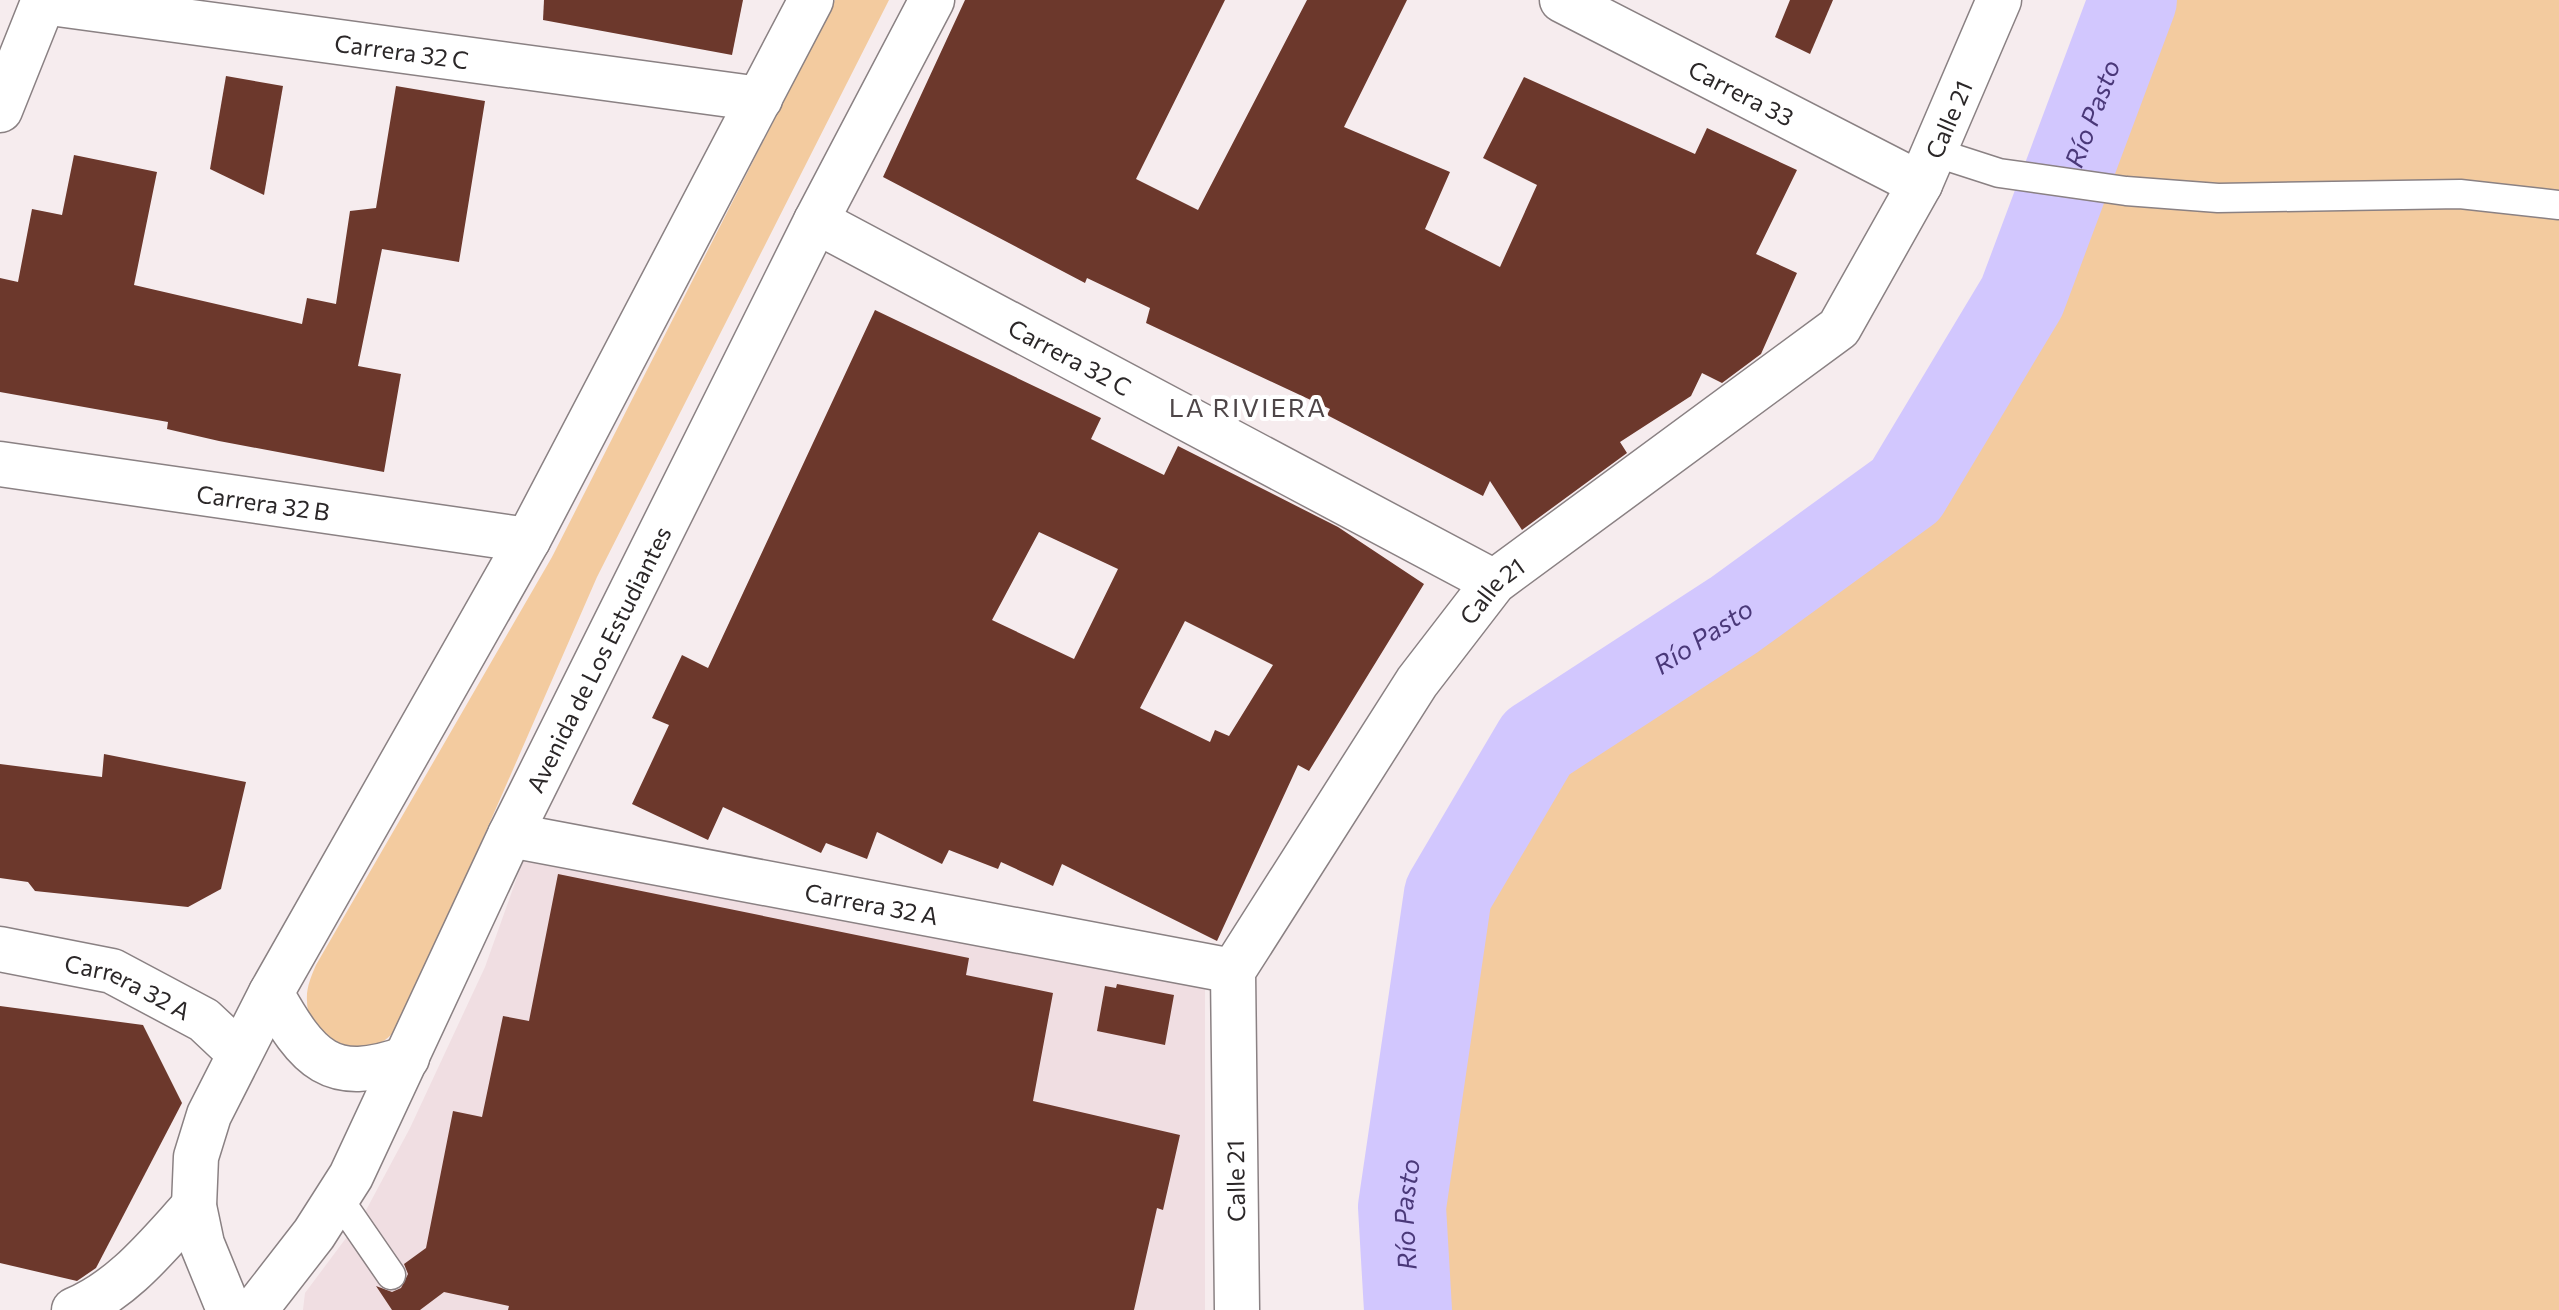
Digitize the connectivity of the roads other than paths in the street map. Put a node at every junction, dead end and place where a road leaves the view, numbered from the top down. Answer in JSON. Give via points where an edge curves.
{"nodes":[{"id":1,"x":811,"y":0,"type":"edge"},
{"id":2,"x":932,"y":0,"type":"edge"},
{"id":3,"x":1562,"y":0,"type":"edge"},
{"id":4,"x":1999,"y":0,"type":"edge"},
{"id":5,"x":43,"y":1,"type":"edge"},
{"id":6,"x":760,"y":99,"type":"junction"},
{"id":7,"x":0,"y":110,"type":"edge"},
{"id":8,"x":1927,"y":168,"type":"junction"},
{"id":9,"x":2559,"y":205,"type":"edge"},
{"id":10,"x":816,"y":221,"type":"junction"},
{"id":11,"x":0,"y":464,"type":"edge"},
{"id":12,"x":528,"y":540,"type":"junction"},
{"id":13,"x":1494,"y":582,"type":"junction"},
{"id":14,"x":510,"y":835,"type":"junction"},
{"id":15,"x":0,"y":949,"type":"edge"},
{"id":16,"x":1233,"y":971,"type":"junction"},
{"id":17,"x":271,"y":993,"type":"junction"},
{"id":18,"x":239,"y":1053,"type":"junction"},
{"id":19,"x":407,"y":1058,"type":"junction"},
{"id":20,"x":338,"y":1198,"type":"junction"},
{"id":21,"x":194,"y":1206,"type":"junction"},
{"id":22,"x":391,"y":1275,"type":"dead end"},
{"id":23,"x":74,"y":1310,"type":"edge"},
{"id":24,"x":229,"y":1310,"type":"edge"},
{"id":25,"x":255,"y":1310,"type":"edge"},
{"id":26,"x":1237,"y":1310,"type":"edge"}],
"edges":[{"from":1,"to":6,"type":"street"},
{"from":2,"to":10,"type":"street","name":"Avenida de Los Estudiantes"},
{"from":3,"to":8,"type":"street","name":"Carrera 33"},
{"from":4,"to":8,"type":"street","name":"Calle 21"},
{"from":5,"to":6,"type":"street","name":"Carrera 32 C"},
{"from":5,"to":7,"type":"street"},
{"from":6,"to":12,"type":"street"},
{"from":8,"to":9,"type":"lane","via":[[2218,198],[2460,194]]},
{"from":8,"to":13,"type":"street","name":"Calle 21","via":[[1839,328]]},
{"from":10,"to":13,"type":"street","name":"Carrera 32 C"},
{"from":10,"to":14,"type":"street","name":"Avenida de Los Estudiantes"},
{"from":11,"to":12,"type":"street","name":"Carrera 32 B"},
{"from":12,"to":17,"type":"street"},
{"from":13,"to":16,"type":"street","name":"Calle 21","via":[[1417,682]]},
{"from":14,"to":16,"type":"street","name":"Carrera 32 A"},
{"from":14,"to":19,"type":"street","name":"Avenida de Los Estudiantes"},
{"from":15,"to":18,"type":"street","name":"Carrera 32 A","via":[[112,971],[204,1020]]},
{"from":16,"to":26,"type":"street","name":"Calle 21"},
{"from":17,"to":18,"type":"street"},
{"from":17,"to":19,"type":"street","via":[[306,1050],[327,1064],[350,1071]]},
{"from":18,"to":21,"type":"street","via":[[209,1115],[196,1157]]},
{"from":19,"to":20,"type":"street","name":"Avenida de Los Estudiantes"},
{"from":20,"to":22,"type":"lane"},
{"from":20,"to":25,"type":"street","name":"Avenida de Los Estudiantes"},
{"from":21,"to":23,"type":"street","via":[[140,1265],[98,1300]]},
{"from":21,"to":24,"type":"street","via":[[202,1244]]}]}
